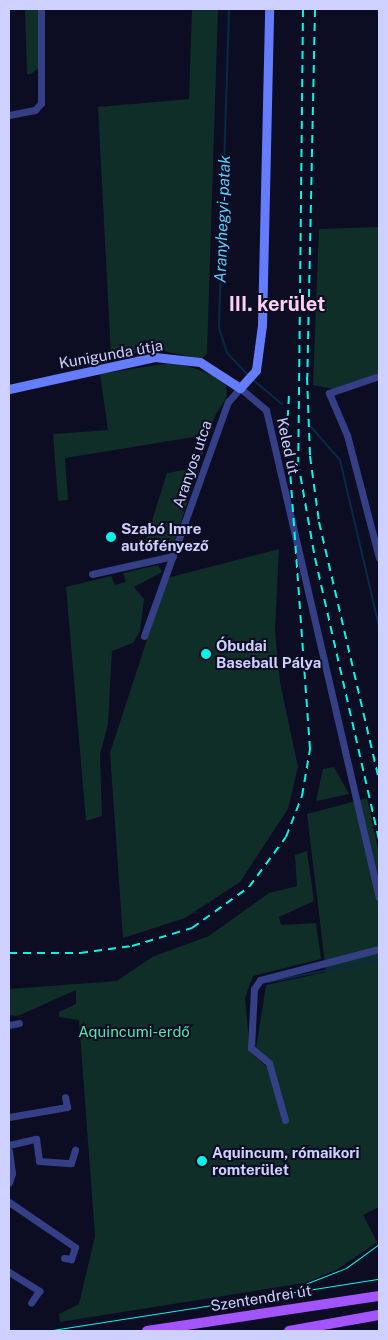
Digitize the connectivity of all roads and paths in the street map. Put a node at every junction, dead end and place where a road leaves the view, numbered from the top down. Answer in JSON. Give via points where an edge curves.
{"nodes":[{"id":1,"x":41,"y":9,"type":"edge"},
{"id":2,"x":269,"y":9,"type":"edge"},
{"id":3,"x":9,"y":115,"type":"edge"},
{"id":4,"x":379,"y":376,"type":"edge"},
{"id":5,"x":243,"y":385,"type":"junction"},
{"id":6,"x":9,"y":389,"type":"edge"},
{"id":7,"x":173,"y":556,"type":"junction"},
{"id":8,"x":379,"y":558,"type":"edge"},
{"id":9,"x":92,"y":574,"type":"dead end"},
{"id":10,"x":144,"y":636,"type":"dead end"},
{"id":11,"x":379,"y":898,"type":"edge"},
{"id":12,"x":379,"y":949,"type":"edge"},
{"id":13,"x":19,"y":1024,"type":"dead end"},
{"id":14,"x":9,"y":1025,"type":"edge"},
{"id":15,"x":65,"y":1097,"type":"dead end"},
{"id":16,"x":9,"y":1117,"type":"edge"},
{"id":17,"x":285,"y":1120,"type":"dead end"},
{"id":18,"x":9,"y":1145,"type":"edge"},
{"id":19,"x":75,"y":1150,"type":"dead end"},
{"id":20,"x":9,"y":1151,"type":"edge"},
{"id":21,"x":9,"y":1183,"type":"edge"},
{"id":22,"x":9,"y":1202,"type":"edge"},
{"id":23,"x":64,"y":1258,"type":"dead end"},
{"id":24,"x":9,"y":1272,"type":"edge"},
{"id":25,"x":379,"y":1296,"type":"edge"},
{"id":26,"x":31,"y":1303,"type":"dead end"},
{"id":27,"x":379,"y":1315,"type":"edge"},
{"id":28,"x":147,"y":1331,"type":"edge"},
{"id":29,"x":289,"y":1331,"type":"edge"}],
"edges":[{"from":1,"to":3,"type":"street","via":[[44,96],[31,111]]},
{"from":2,"to":5,"type":"street","via":[[262,325],[256,370]]},
{"from":4,"to":8,"type":"street","via":[[329,393],[347,435]]},
{"from":5,"to":6,"type":"street","name":"Kunigunda útja","via":[[200,362],[165,357]]},
{"from":5,"to":7,"type":"street","name":"Aranyos utca","via":[[228,402]]},
{"from":5,"to":11,"type":"street","name":"Keled út","via":[[266,410]]},
{"from":7,"to":9,"type":"street"},
{"from":7,"to":10,"type":"street","name":"Aranyos utca"},
{"from":12,"to":17,"type":"street","via":[[260,980],[254,989],[251,1048],[269,1063]]},
{"from":13,"to":14,"type":"street"},
{"from":15,"to":16,"type":"street","via":[[67,1107]]},
{"from":18,"to":19,"type":"street","via":[[36,1139],[39,1161],[47,1162],[71,1163]]},
{"from":20,"to":21,"type":"street","via":[[12,1173]]},
{"from":22,"to":23,"type":"street","via":[[75,1247],[71,1260]]},
{"from":24,"to":26,"type":"street","via":[[39,1290]]},
{"from":25,"to":28,"type":"main road","name":"Szentendrei út"},
{"from":27,"to":29,"type":"main road"}]}
